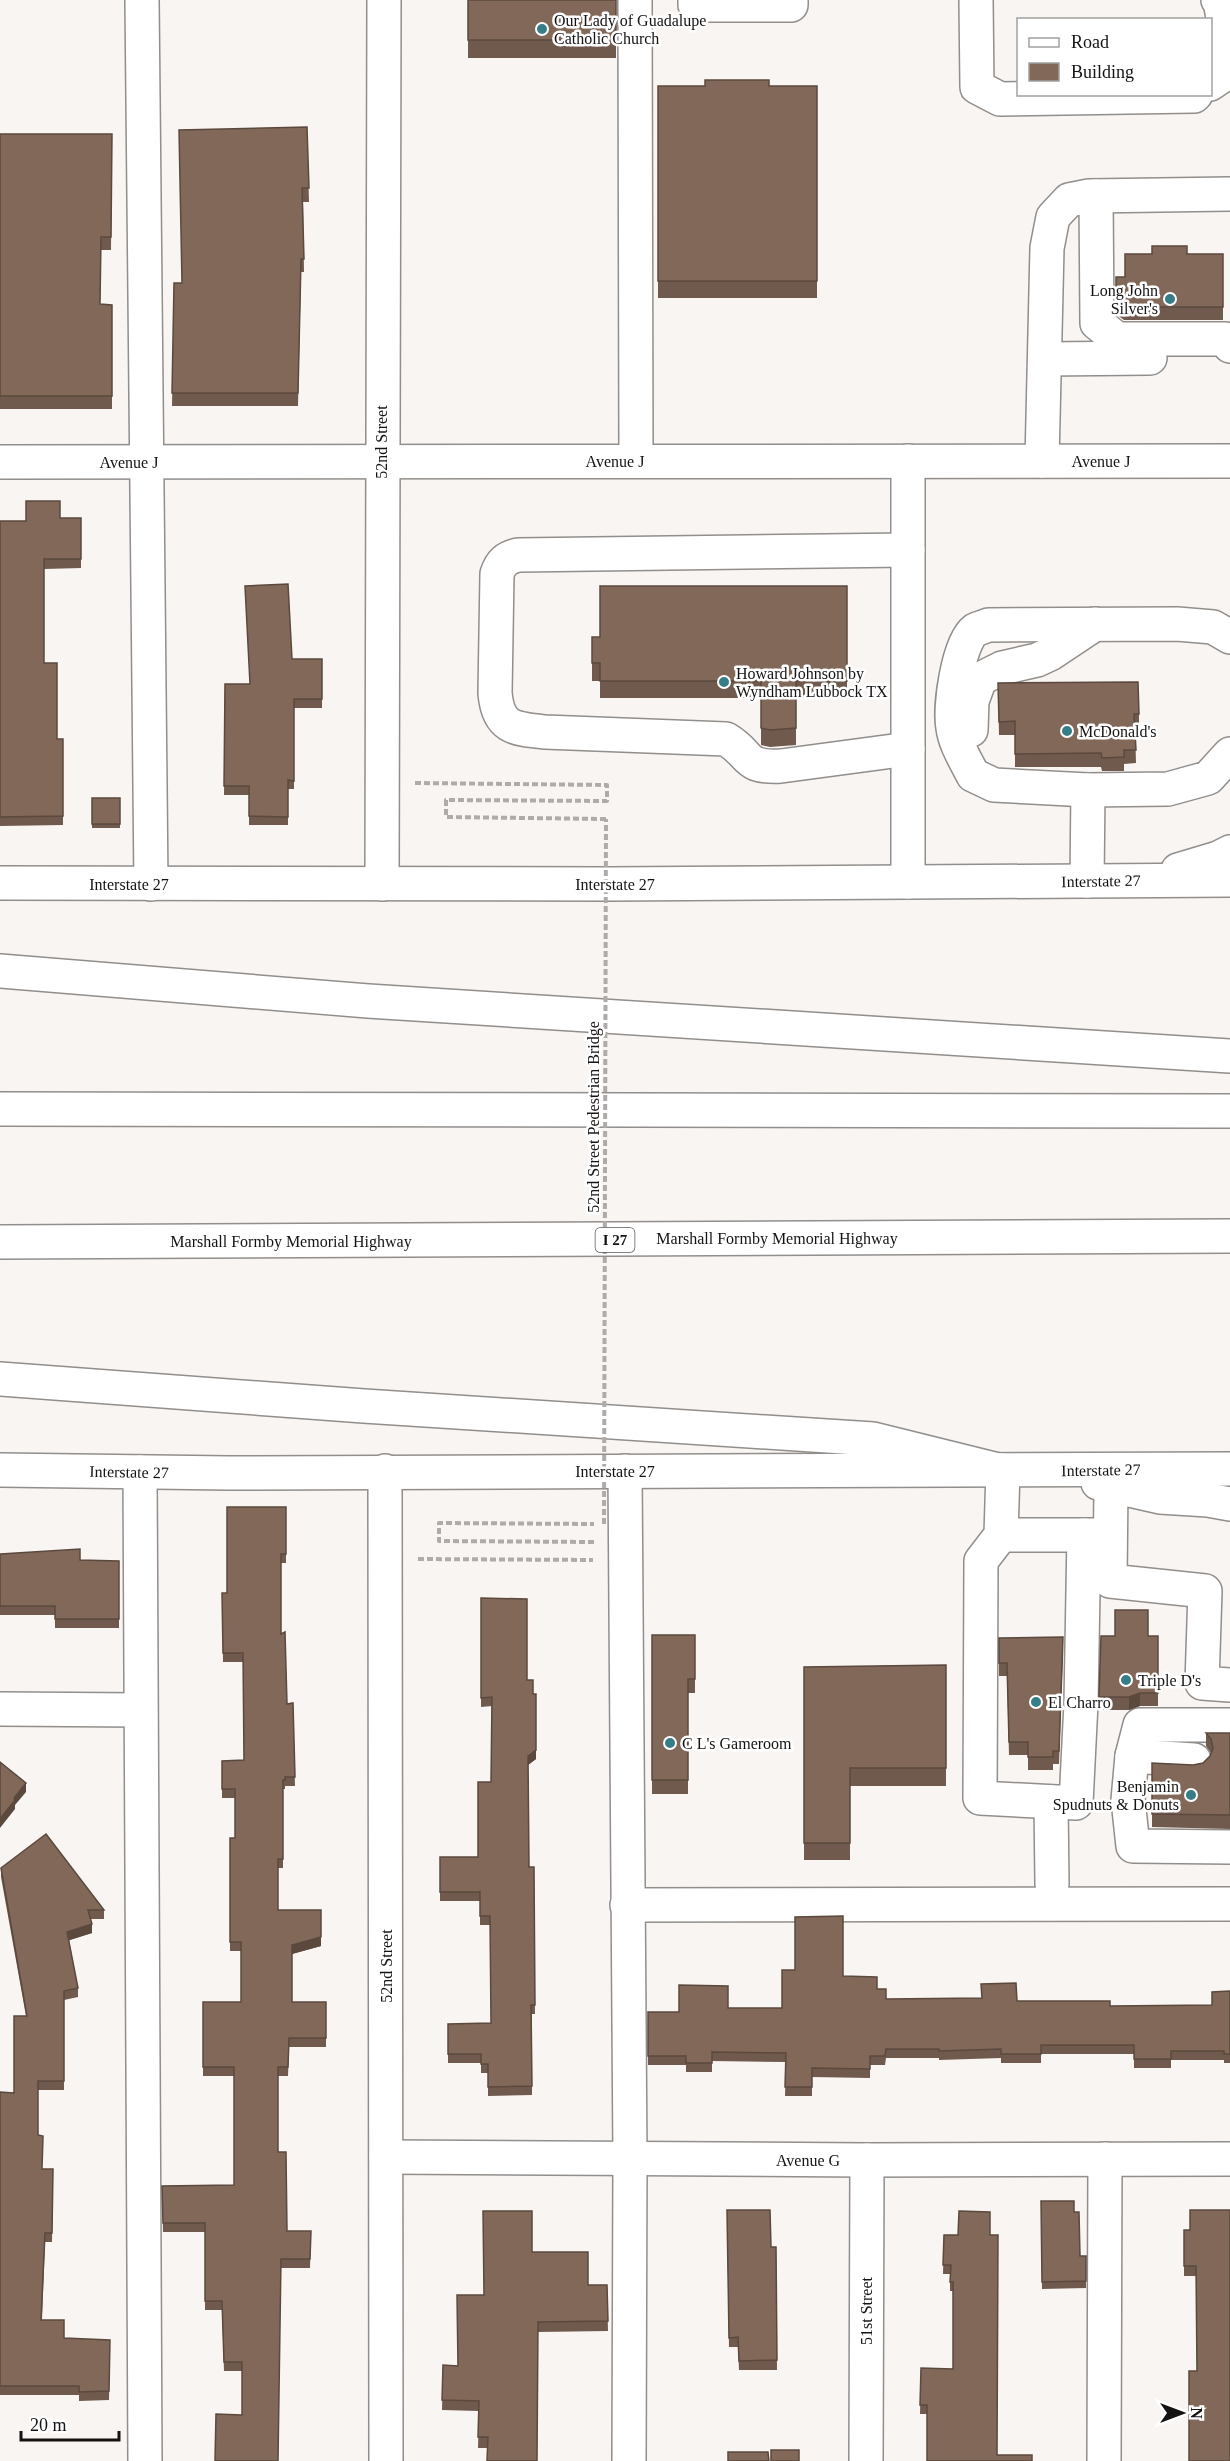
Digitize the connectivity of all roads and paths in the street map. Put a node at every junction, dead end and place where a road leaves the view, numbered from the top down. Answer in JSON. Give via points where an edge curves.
{"nodes":[{"id":1,"x":142,"y":0,"type":"edge"},
{"id":2,"x":384,"y":0,"type":"edge"},
{"id":3,"x":635,"y":0,"type":"edge"},
{"id":4,"x":695,"y":0,"type":"edge"},
{"id":5,"x":791,"y":0,"type":"edge"},
{"id":6,"x":976,"y":0,"type":"edge"},
{"id":7,"x":1224,"y":19,"type":"edge"},
{"id":8,"x":1212,"y":83,"type":"edge"},
{"id":9,"x":1194,"y":96,"type":"edge"},
{"id":10,"x":1230,"y":194,"type":"edge"},
{"id":11,"x":1096,"y":196,"type":"junction"},
{"id":12,"x":1230,"y":346,"type":"edge"},
{"id":13,"x":1230,"y":358,"type":"edge"},
{"id":14,"x":1045,"y":359,"type":"junction"},
{"id":15,"x":636,"y":461,"type":"junction"},
{"id":16,"x":908,"y":461,"type":"junction"},
{"id":17,"x":1042,"y":461,"type":"junction"},
{"id":18,"x":1230,"y":461,"type":"edge"},
{"id":19,"x":0,"y":462,"type":"edge"},
{"id":20,"x":148,"y":462,"type":"junction"},
{"id":21,"x":381,"y":462,"type":"junction"},
{"id":22,"x":908,"y":550,"type":"junction"},
{"id":23,"x":1095,"y":624,"type":"junction"},
{"id":24,"x":1230,"y":637,"type":"edge"},
{"id":25,"x":908,"y":749,"type":"junction"},
{"id":26,"x":1223,"y":761,"type":"edge"},
{"id":27,"x":1104,"y":776,"type":"junction"},
{"id":28,"x":382,"y":783,"type":"junction"},
{"id":29,"x":1230,"y":852,"type":"edge"},
{"id":30,"x":1230,"y":880,"type":"edge"},
{"id":31,"x":1102,"y":881,"type":"junction"},
{"id":32,"x":908,"y":882,"type":"junction"},
{"id":33,"x":0,"y":883,"type":"edge"},
{"id":34,"x":152,"y":884,"type":"junction"},
{"id":35,"x":382,"y":884,"type":"junction"},
{"id":36,"x":0,"y":971,"type":"edge"},
{"id":37,"x":1230,"y":1056,"type":"edge"},
{"id":38,"x":0,"y":1109,"type":"edge"},
{"id":39,"x":1230,"y":1111,"type":"edge"},
{"id":40,"x":1230,"y":1236,"type":"edge"},
{"id":41,"x":0,"y":1242,"type":"edge"},
{"id":42,"x":0,"y":1379,"type":"edge"},
{"id":43,"x":1230,"y":1469,"type":"edge"},
{"id":44,"x":0,"y":1470,"type":"edge"},
{"id":45,"x":1000,"y":1470,"type":"junction"},
{"id":46,"x":1044,"y":1470,"type":"junction"},
{"id":47,"x":385,"y":1471,"type":"junction"},
{"id":48,"x":625,"y":1471,"type":"junction"},
{"id":49,"x":140,"y":1472,"type":"junction"},
{"id":50,"x":1111,"y":1486,"type":"junction"},
{"id":51,"x":1230,"y":1504,"type":"edge"},
{"id":52,"x":1001,"y":1535,"type":"junction"},
{"id":53,"x":1097,"y":1535,"type":"junction"},
{"id":54,"x":600,"y":1542,"type":"dead end"},
{"id":55,"x":385,"y":1559,"type":"junction"},
{"id":56,"x":600,"y":1561,"type":"dead end"},
{"id":57,"x":981,"y":1609,"type":"junction"},
{"id":58,"x":1230,"y":1685,"type":"edge"},
{"id":59,"x":1081,"y":1703,"type":"junction"},
{"id":60,"x":0,"y":1709,"type":"edge"},
{"id":61,"x":140,"y":1710,"type":"junction"},
{"id":62,"x":1230,"y":1725,"type":"edge"},
{"id":63,"x":1132,"y":1756,"type":"junction"},
{"id":64,"x":1194,"y":1760,"type":"dead end"},
{"id":65,"x":1063,"y":1802,"type":"junction"},
{"id":66,"x":1230,"y":1847,"type":"edge"},
{"id":67,"x":1052,"y":1884,"type":"dead end"},
{"id":68,"x":1230,"y":1904,"type":"edge"},
{"id":69,"x":627,"y":1905,"type":"junction"},
{"id":70,"x":386,"y":2157,"type":"junction"},
{"id":71,"x":630,"y":2158,"type":"junction"},
{"id":72,"x":1105,"y":2159,"type":"junction"},
{"id":73,"x":1230,"y":2159,"type":"edge"},
{"id":74,"x":867,"y":2160,"type":"junction"},
{"id":75,"x":145,"y":2461,"type":"edge"},
{"id":76,"x":386,"y":2461,"type":"edge"},
{"id":77,"x":629,"y":2461,"type":"edge"},
{"id":78,"x":866,"y":2461,"type":"edge"},
{"id":79,"x":1104,"y":2461,"type":"edge"}],
"edges":[{"from":1,"to":20,"type":"main road"},
{"from":2,"to":21,"type":"main road","name":"52nd Street"},
{"from":3,"to":15,"type":"main road"},
{"from":4,"to":5,"type":"main road","via":[[695,4],[791,5]]},
{"from":6,"to":9,"type":"main road","via":[[977,87],[1000,99]]},
{"from":7,"to":8,"type":"main road","via":[[1222,76]]},
{"from":10,"to":11,"type":"main road"},
{"from":11,"to":12,"type":"main road","via":[[1097,323],[1117,339],[1225,339]]},
{"from":11,"to":14,"type":"main road","via":[[1069,200],[1053,217],[1047,248]]},
{"from":13,"to":14,"type":"main road"},
{"from":14,"to":17,"type":"main road"},
{"from":15,"to":16,"type":"main road","name":"Avenue J"},
{"from":15,"to":21,"type":"main road","name":"Avenue J"},
{"from":16,"to":17,"type":"main road","name":"Avenue J"},
{"from":16,"to":22,"type":"main road"},
{"from":17,"to":18,"type":"main road","name":"Avenue J"},
{"from":19,"to":20,"type":"main road","name":"Avenue J"},
{"from":20,"to":21,"type":"main road","name":"Avenue J"},
{"from":20,"to":34,"type":"main road"},
{"from":21,"to":28,"type":"main road","name":"52nd Street"},
{"from":22,"to":25,"type":"main road"},
{"from":22,"to":25,"type":"main road","via":[[509,557],[497,574],[495,693],[500,718],[517,729],[726,739],[741,749],[747,760],[764,766]]},
{"from":23,"to":24,"type":"main road","via":[[1213,627]]},
{"from":23,"to":27,"type":"main road","via":[[1050,654],[980,679],[972,702],[971,735],[977,754],[990,766],[1007,771]]},
{"from":23,"to":27,"type":"main road","via":[[988,625],[974,631],[956,676],[951,703],[953,730],[973,775],[994,785]]},
{"from":25,"to":32,"type":"main road"},
{"from":26,"to":27,"type":"main road","via":[[1208,778],[1168,789]]},
{"from":27,"to":31,"type":"main road"},
{"from":28,"to":35,"type":"main road","name":"52nd Street"},
{"from":28,"to":54,"type":"path","name":"52nd Street Pedestrian Bridge","bridge":true,"via":[[608,785],[608,801],[446,800],[446,817],[606,819],[604,1524],[439,1523],[439,1541]]},
{"from":29,"to":31,"type":"main road","via":[[1171,872]]},
{"from":30,"to":31,"type":"main road","name":"Interstate 27"},
{"from":31,"to":32,"type":"main road","name":"Interstate 27"},
{"from":32,"to":35,"type":"main road","name":"Interstate 27"},
{"from":33,"to":34,"type":"main road","name":"Interstate 27"},
{"from":34,"to":35,"type":"main road","name":"Interstate 27"},
{"from":36,"to":37,"type":"main road","via":[[368,1001]]},
{"from":38,"to":39,"type":"main road"},
{"from":40,"to":41,"type":"main road","name":"Marshall Formby Memorial Highway","number":"I 27"},
{"from":42,"to":45,"type":"main road","via":[[873,1439]]},
{"from":43,"to":46,"type":"main road","name":"Interstate 27"},
{"from":44,"to":49,"type":"main road","name":"Interstate 27"},
{"from":45,"to":46,"type":"main road","name":"Interstate 27"},
{"from":45,"to":48,"type":"main road","name":"Interstate 27"},
{"from":45,"to":52,"type":"main road"},
{"from":46,"to":50,"type":"main road"},
{"from":47,"to":48,"type":"main road","name":"Interstate 27"},
{"from":47,"to":49,"type":"main road","name":"Interstate 27"},
{"from":47,"to":55,"type":"main road","name":"52nd Street"},
{"from":48,"to":69,"type":"main road"},
{"from":49,"to":61,"type":"main road"},
{"from":50,"to":51,"type":"main road","via":[[1160,1497]]},
{"from":50,"to":53,"type":"main road"},
{"from":52,"to":53,"type":"main road"},
{"from":52,"to":57,"type":"main road","via":[[981,1561]]},
{"from":53,"to":58,"type":"main road","via":[[1110,1581],[1205,1591],[1202,1683]]},
{"from":53,"to":59,"type":"main road"},
{"from":55,"to":56,"type":"path"},
{"from":55,"to":70,"type":"main road","name":"52nd Street"},
{"from":57,"to":59,"type":"main road","via":[[1000,1625],[998,1774],[1024,1791],[1064,1783],[1074,1712]]},
{"from":57,"to":65,"type":"main road","via":[[980,1798]]},
{"from":59,"to":65,"type":"main road"},
{"from":60,"to":61,"type":"main road"},
{"from":61,"to":75,"type":"main road"},
{"from":62,"to":63,"type":"main road","via":[[1140,1725]]},
{"from":63,"to":64,"type":"main road"},
{"from":63,"to":66,"type":"main road","via":[[1128,1800],[1133,1846]]},
{"from":65,"to":67,"type":"main road"},
{"from":68,"to":69,"type":"main road"},
{"from":69,"to":71,"type":"main road"},
{"from":70,"to":71,"type":"main road","name":"Avenue G"},
{"from":70,"to":76,"type":"main road","name":"52nd Street"},
{"from":71,"to":74,"type":"main road","name":"Avenue G"},
{"from":71,"to":77,"type":"main road"},
{"from":72,"to":73,"type":"main road","name":"Avenue G"},
{"from":72,"to":74,"type":"main road","name":"Avenue G"},
{"from":72,"to":79,"type":"main road"},
{"from":74,"to":78,"type":"main road","name":"51st Street"}]}
